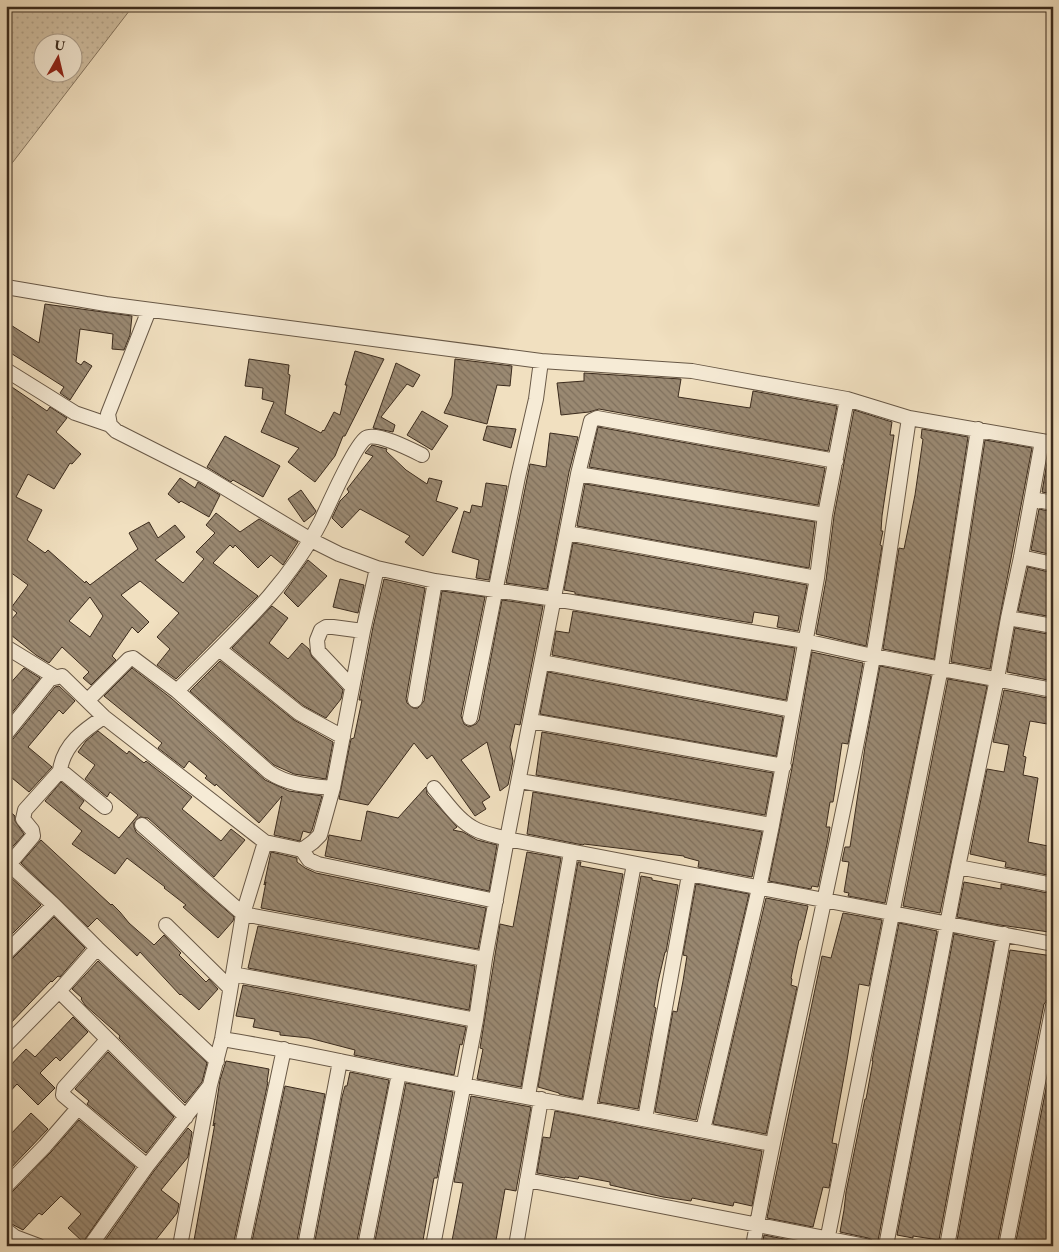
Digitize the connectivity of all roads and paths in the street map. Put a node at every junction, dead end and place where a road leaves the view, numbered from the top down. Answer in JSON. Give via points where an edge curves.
{"nodes":[{"id":1,"x":6,"y":288,"type":"edge"},
{"id":2,"x":149,"y":310,"type":"junction"},
{"id":3,"x":540,"y":361,"type":"junction"},
{"id":4,"x":6,"y":370,"type":"edge"},
{"id":5,"x":847,"y":399,"type":"junction"},
{"id":6,"x":909,"y":418,"type":"junction"},
{"id":7,"x":110,"y":426,"type":"junction"},
{"id":8,"x":978,"y":429,"type":"junction"},
{"id":9,"x":1047,"y":442,"type":"edge"},
{"id":10,"x":422,"y":455,"type":"dead end"},
{"id":11,"x":836,"y":461,"type":"junction"},
{"id":12,"x":578,"y":474,"type":"junction"},
{"id":13,"x":1032,"y":499,"type":"junction"},
{"id":14,"x":1053,"y":503,"type":"edge"},
{"id":15,"x":825,"y":515,"type":"junction"},
{"id":16,"x":567,"y":533,"type":"junction"},
{"id":17,"x":311,"y":540,"type":"junction"},
{"id":18,"x":1021,"y":557,"type":"junction"},
{"id":19,"x":1053,"y":564,"type":"edge"},
{"id":20,"x":377,"y":568,"type":"junction"},
{"id":21,"x":817,"y":578,"type":"junction"},
{"id":22,"x":435,"y":581,"type":"junction"},
{"id":23,"x":495,"y":590,"type":"junction"},
{"id":24,"x":554,"y":598,"type":"junction"},
{"id":25,"x":1008,"y":618,"type":"junction"},
{"id":26,"x":1053,"y":626,"type":"edge"},
{"id":27,"x":363,"y":631,"type":"junction"},
{"id":28,"x":805,"y":641,"type":"junction"},
{"id":29,"x":6,"y":647,"type":"edge"},
{"id":30,"x":219,"y":649,"type":"junction"},
{"id":31,"x":873,"y":656,"type":"junction"},
{"id":32,"x":542,"y":662,"type":"junction"},
{"id":33,"x":941,"y":668,"type":"junction"},
{"id":34,"x":55,"y":677,"type":"junction"},
{"id":35,"x":997,"y":679,"type":"junction"},
{"id":36,"x":352,"y":687,"type":"junction"},
{"id":37,"x":177,"y":690,"type":"junction"},
{"id":38,"x":1053,"y":690,"type":"edge"},
{"id":39,"x":88,"y":700,"type":"junction"},
{"id":40,"x":415,"y":700,"type":"dead end"},
{"id":41,"x":793,"y":710,"type":"junction"},
{"id":42,"x":104,"y":717,"type":"junction"},
{"id":43,"x":470,"y":718,"type":"dead end"},
{"id":44,"x":531,"y":721,"type":"junction"},
{"id":45,"x":6,"y":734,"type":"edge"},
{"id":46,"x":343,"y":737,"type":"junction"},
{"id":47,"x":784,"y":766,"type":"junction"},
{"id":48,"x":60,"y":771,"type":"junction"},
{"id":49,"x":520,"y":781,"type":"junction"},
{"id":50,"x":333,"y":788,"type":"junction"},
{"id":51,"x":434,"y":788,"type":"dead end"},
{"id":52,"x":105,"y":807,"type":"dead end"},
{"id":53,"x":142,"y":825,"type":"dead end"},
{"id":54,"x":772,"y":825,"type":"junction"},
{"id":55,"x":508,"y":839,"type":"junction"},
{"id":56,"x":266,"y":842,"type":"junction"},
{"id":57,"x":302,"y":850,"type":"junction"},
{"id":58,"x":571,"y":852,"type":"junction"},
{"id":59,"x":634,"y":864,"type":"junction"},
{"id":60,"x":8,"y":867,"type":"edge"},
{"id":61,"x":958,"y":867,"type":"junction"},
{"id":62,"x":689,"y":875,"type":"junction"},
{"id":63,"x":1053,"y":885,"type":"edge"},
{"id":64,"x":759,"y":888,"type":"junction"},
{"id":65,"x":825,"y":899,"type":"junction"},
{"id":66,"x":496,"y":901,"type":"junction"},
{"id":67,"x":54,"y":905,"type":"junction"},
{"id":68,"x":893,"y":913,"type":"junction"},
{"id":69,"x":243,"y":914,"type":"junction"},
{"id":70,"x":947,"y":923,"type":"junction"},
{"id":71,"x":166,"y":925,"type":"dead end"},
{"id":72,"x":1004,"y":934,"type":"junction"},
{"id":73,"x":1053,"y":944,"type":"edge"},
{"id":74,"x":97,"y":948,"type":"junction"},
{"id":75,"x":6,"y":953,"type":"edge"},
{"id":76,"x":485,"y":959,"type":"junction"},
{"id":77,"x":233,"y":974,"type":"junction"},
{"id":78,"x":230,"y":988,"type":"junction"},
{"id":79,"x":59,"y":991,"type":"junction"},
{"id":80,"x":1053,"y":1006,"type":"edge"},
{"id":81,"x":476,"y":1020,"type":"junction"},
{"id":82,"x":222,"y":1039,"type":"junction"},
{"id":83,"x":107,"y":1040,"type":"junction"},
{"id":84,"x":6,"y":1045,"type":"edge"},
{"id":85,"x":284,"y":1049,"type":"junction"},
{"id":86,"x":216,"y":1061,"type":"junction"},
{"id":87,"x":340,"y":1061,"type":"junction"},
{"id":88,"x":399,"y":1073,"type":"junction"},
{"id":89,"x":210,"y":1085,"type":"junction"},
{"id":90,"x":463,"y":1085,"type":"junction"},
{"id":91,"x":535,"y":1097,"type":"junction"},
{"id":92,"x":78,"y":1108,"type":"junction"},
{"id":93,"x":589,"y":1108,"type":"junction"},
{"id":94,"x":186,"y":1117,"type":"junction"},
{"id":95,"x":644,"y":1119,"type":"junction"},
{"id":96,"x":703,"y":1130,"type":"junction"},
{"id":97,"x":771,"y":1144,"type":"junction"},
{"id":98,"x":147,"y":1166,"type":"junction"},
{"id":99,"x":527,"y":1180,"type":"junction"},
{"id":100,"x":6,"y":1186,"type":"edge"},
{"id":101,"x":757,"y":1224,"type":"junction"},
{"id":102,"x":6,"y":1230,"type":"edge"},
{"id":103,"x":827,"y":1242,"type":"edge"},
{"id":104,"x":39,"y":1246,"type":"edge"},
{"id":105,"x":90,"y":1246,"type":"edge"},
{"id":106,"x":180,"y":1246,"type":"edge"},
{"id":107,"x":242,"y":1246,"type":"edge"},
{"id":108,"x":305,"y":1246,"type":"edge"},
{"id":109,"x":365,"y":1246,"type":"edge"},
{"id":110,"x":433,"y":1246,"type":"edge"},
{"id":111,"x":516,"y":1246,"type":"edge"},
{"id":112,"x":753,"y":1246,"type":"edge"},
{"id":113,"x":866,"y":1246,"type":"edge"},
{"id":114,"x":886,"y":1246,"type":"edge"},
{"id":115,"x":946,"y":1246,"type":"edge"},
{"id":116,"x":1006,"y":1246,"type":"edge"}],
"edges":[{"from":1,"to":2,"type":"street"},
{"from":2,"to":3,"type":"street"},
{"from":2,"to":7,"type":"street","via":[[108,414]]},
{"from":3,"to":5,"type":"street","via":[[692,371]]},
{"from":3,"to":23,"type":"street","via":[[536,398]]},
{"from":4,"to":7,"type":"street","via":[[75,412]]},
{"from":5,"to":6,"type":"street"},
{"from":5,"to":11,"type":"street"},
{"from":6,"to":8,"type":"street"},
{"from":6,"to":31,"type":"street"},
{"from":7,"to":17,"type":"street","via":[[116,432],[205,476]]},
{"from":8,"to":9,"type":"street"},
{"from":8,"to":33,"type":"street"},
{"from":9,"to":13,"type":"street"},
{"from":10,"to":17,"type":"street","via":[[390,441],[367,437]]},
{"from":11,"to":12,"type":"street","via":[[595,418],[590,423]]},
{"from":11,"to":15,"type":"street"},
{"from":12,"to":15,"type":"street"},
{"from":12,"to":16,"type":"street"},
{"from":13,"to":14,"type":"street"},
{"from":13,"to":18,"type":"street"},
{"from":15,"to":21,"type":"street"},
{"from":16,"to":21,"type":"street"},
{"from":16,"to":24,"type":"street"},
{"from":17,"to":20,"type":"street"},
{"from":17,"to":30,"type":"street","via":[[256,613]]},
{"from":18,"to":19,"type":"street"},
{"from":18,"to":25,"type":"street"},
{"from":20,"to":22,"type":"street"},
{"from":20,"to":27,"type":"street"},
{"from":21,"to":28,"type":"street"},
{"from":22,"to":23,"type":"street"},
{"from":22,"to":40,"type":"street"},
{"from":23,"to":24,"type":"street"},
{"from":23,"to":43,"type":"street"},
{"from":24,"to":28,"type":"street"},
{"from":24,"to":32,"type":"street"},
{"from":25,"to":26,"type":"street"},
{"from":25,"to":35,"type":"street"},
{"from":27,"to":36,"type":"street"},
{"from":27,"to":36,"type":"street","via":[[326,627],[317,640],[318,651]]},
{"from":28,"to":31,"type":"street"},
{"from":28,"to":41,"type":"street"},
{"from":29,"to":34,"type":"street"},
{"from":30,"to":37,"type":"street"},
{"from":30,"to":46,"type":"street","via":[[299,712]]},
{"from":31,"to":33,"type":"street"},
{"from":31,"to":65,"type":"street"},
{"from":32,"to":41,"type":"street"},
{"from":32,"to":44,"type":"street"},
{"from":33,"to":35,"type":"street"},
{"from":33,"to":68,"type":"street"},
{"from":34,"to":39,"type":"street","via":[[62,676]]},
{"from":34,"to":45,"type":"street"},
{"from":35,"to":38,"type":"street"},
{"from":35,"to":61,"type":"street"},
{"from":36,"to":46,"type":"street"},
{"from":37,"to":39,"type":"street","via":[[132,658]]},
{"from":37,"to":50,"type":"street","via":[[278,779]]},
{"from":39,"to":42,"type":"street"},
{"from":41,"to":47,"type":"street"},
{"from":42,"to":48,"type":"street","via":[[72,742]]},
{"from":42,"to":56,"type":"street"},
{"from":44,"to":47,"type":"street"},
{"from":44,"to":49,"type":"street"},
{"from":46,"to":50,"type":"street"},
{"from":47,"to":54,"type":"street"},
{"from":48,"to":52,"type":"street"},
{"from":48,"to":60,"type":"street","via":[[25,810],[23,819],[34,836]]},
{"from":49,"to":54,"type":"street"},
{"from":49,"to":55,"type":"street"},
{"from":50,"to":57,"type":"street","via":[[320,835]]},
{"from":51,"to":55,"type":"street","via":[[470,826]]},
{"from":53,"to":69,"type":"street"},
{"from":54,"to":64,"type":"street"},
{"from":55,"to":58,"type":"street"},
{"from":55,"to":66,"type":"street"},
{"from":56,"to":57,"type":"street"},
{"from":56,"to":69,"type":"street"},
{"from":57,"to":66,"type":"street","via":[[318,864]]},
{"from":58,"to":59,"type":"street"},
{"from":58,"to":91,"type":"street"},
{"from":59,"to":62,"type":"street"},
{"from":59,"to":93,"type":"street"},
{"from":60,"to":67,"type":"street"},
{"from":61,"to":63,"type":"street"},
{"from":61,"to":70,"type":"street"},
{"from":62,"to":64,"type":"street"},
{"from":62,"to":95,"type":"street"},
{"from":64,"to":65,"type":"street"},
{"from":64,"to":96,"type":"street"},
{"from":65,"to":68,"type":"street"},
{"from":65,"to":97,"type":"street"},
{"from":66,"to":76,"type":"street"},
{"from":67,"to":74,"type":"street"},
{"from":67,"to":75,"type":"street"},
{"from":68,"to":70,"type":"street"},
{"from":68,"to":103,"type":"street"},
{"from":69,"to":76,"type":"street"},
{"from":69,"to":77,"type":"street"},
{"from":70,"to":72,"type":"street"},
{"from":70,"to":114,"type":"street"},
{"from":71,"to":78,"type":"street"},
{"from":72,"to":73,"type":"street"},
{"from":72,"to":115,"type":"street"},
{"from":74,"to":79,"type":"street"},
{"from":74,"to":86,"type":"street"},
{"from":76,"to":81,"type":"street"},
{"from":77,"to":78,"type":"street"},
{"from":77,"to":81,"type":"street"},
{"from":78,"to":82,"type":"street"},
{"from":79,"to":83,"type":"street"},
{"from":79,"to":84,"type":"street"},
{"from":80,"to":116,"type":"street"},
{"from":81,"to":90,"type":"street"},
{"from":82,"to":85,"type":"street"},
{"from":82,"to":86,"type":"street"},
{"from":83,"to":92,"type":"street","via":[[63,1090],[62,1095]]},
{"from":83,"to":94,"type":"street"},
{"from":85,"to":87,"type":"street"},
{"from":85,"to":107,"type":"street"},
{"from":86,"to":89,"type":"street"},
{"from":87,"to":88,"type":"street"},
{"from":87,"to":108,"type":"street"},
{"from":88,"to":90,"type":"street"},
{"from":88,"to":109,"type":"street"},
{"from":89,"to":94,"type":"street"},
{"from":89,"to":106,"type":"street"},
{"from":90,"to":91,"type":"street"},
{"from":90,"to":110,"type":"street"},
{"from":91,"to":93,"type":"street"},
{"from":91,"to":99,"type":"street"},
{"from":92,"to":98,"type":"street"},
{"from":92,"to":100,"type":"street"},
{"from":93,"to":95,"type":"street"},
{"from":94,"to":98,"type":"street"},
{"from":95,"to":96,"type":"street"},
{"from":96,"to":97,"type":"street"},
{"from":97,"to":101,"type":"street"},
{"from":98,"to":105,"type":"street"},
{"from":99,"to":101,"type":"street"},
{"from":99,"to":111,"type":"street"},
{"from":101,"to":103,"type":"street"},
{"from":101,"to":112,"type":"street"},
{"from":102,"to":104,"type":"street"},
{"from":103,"to":113,"type":"street"}]}
